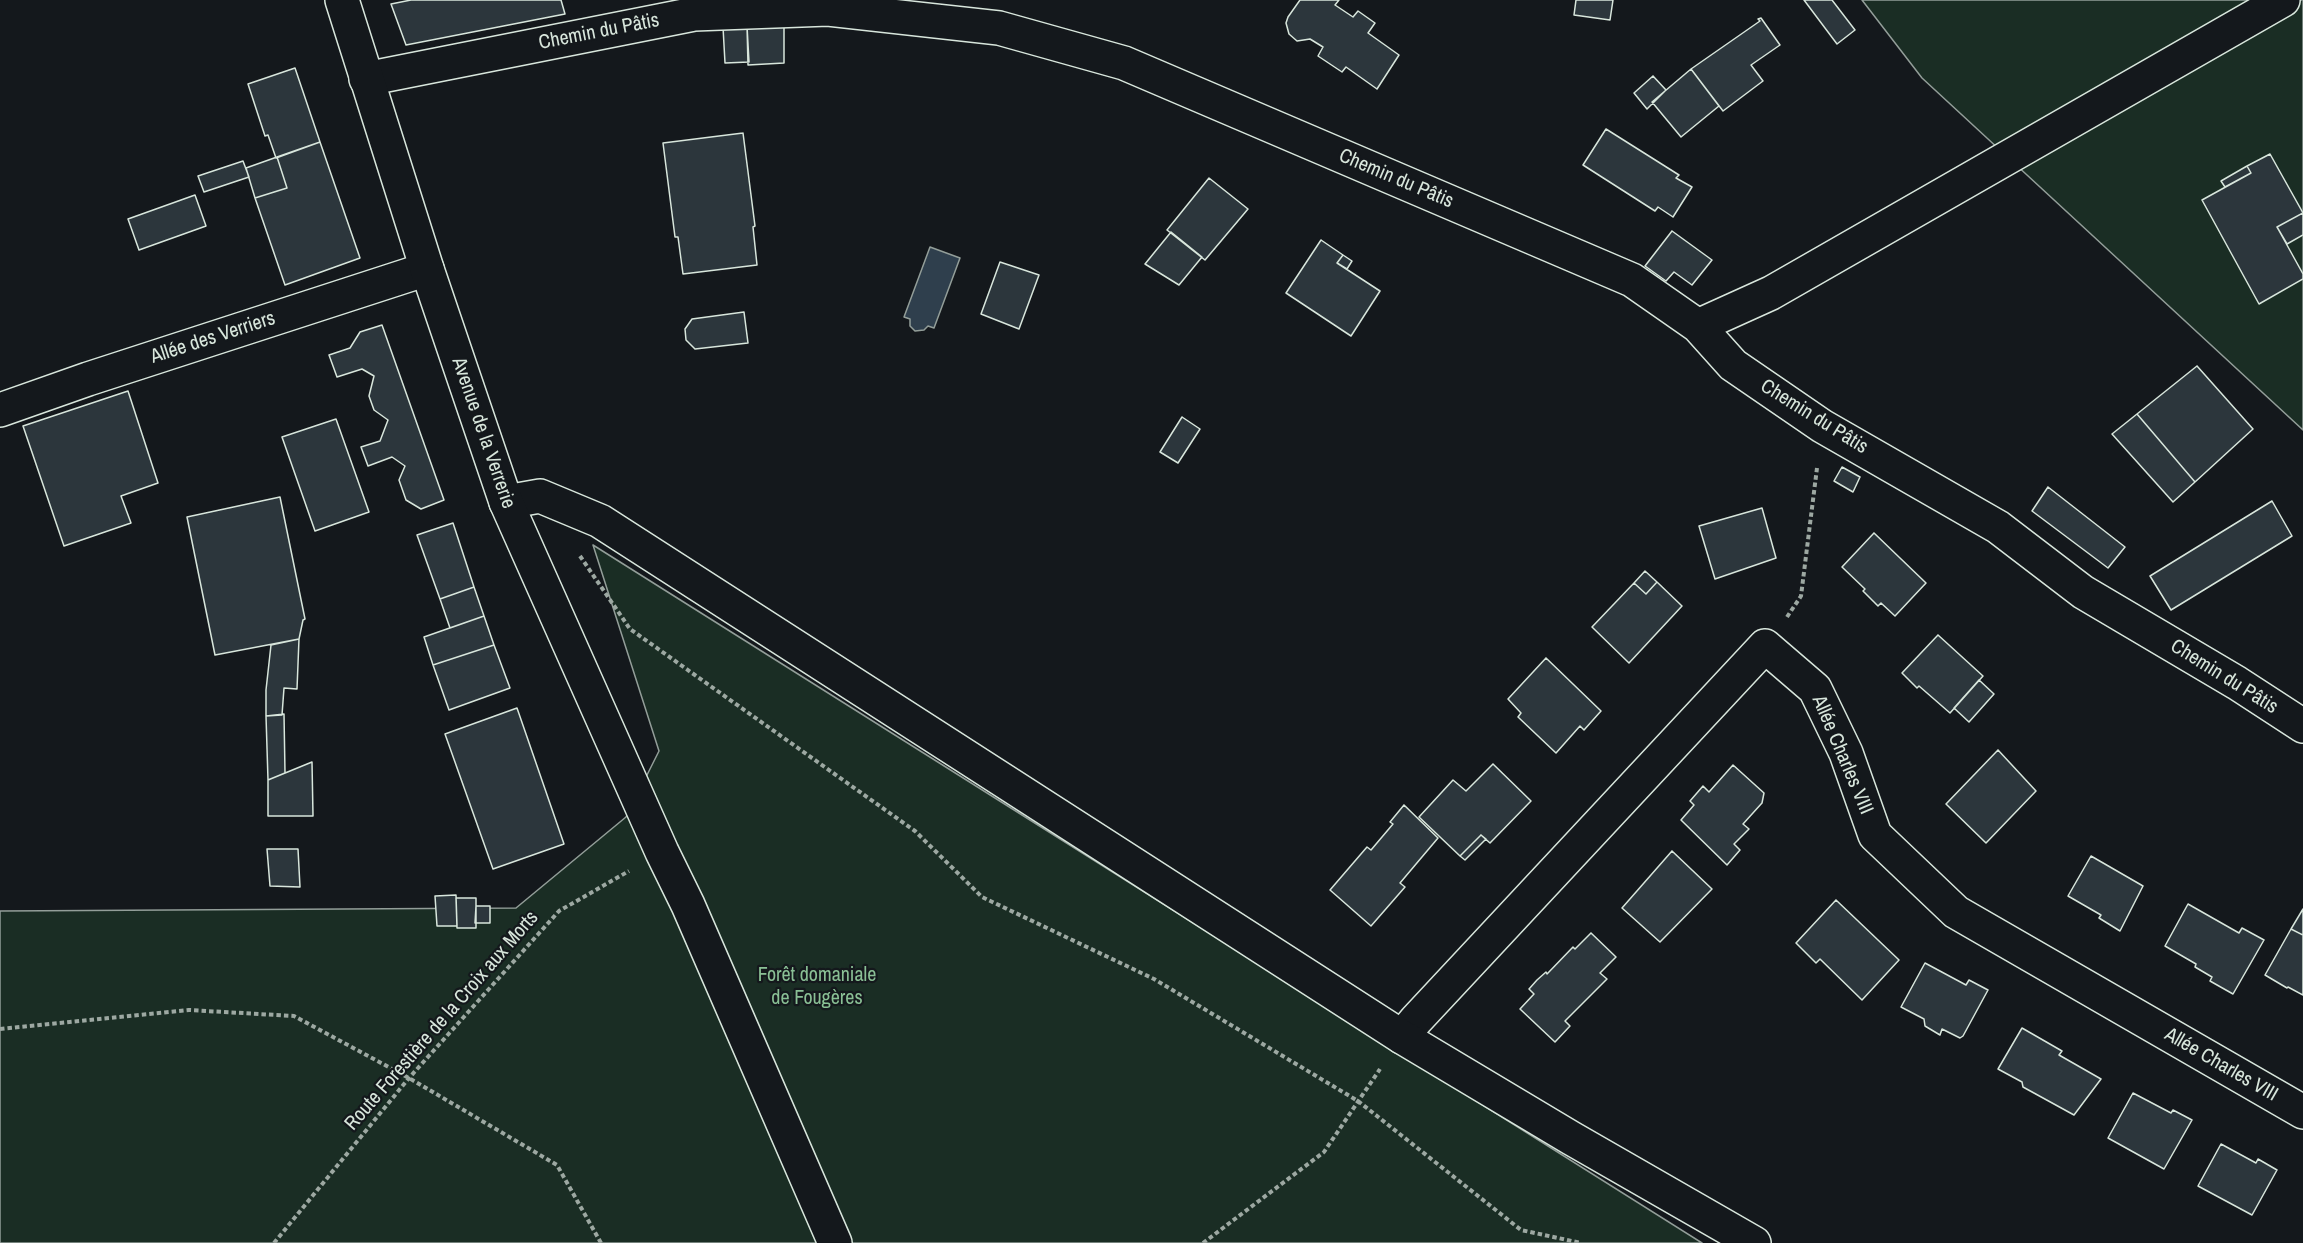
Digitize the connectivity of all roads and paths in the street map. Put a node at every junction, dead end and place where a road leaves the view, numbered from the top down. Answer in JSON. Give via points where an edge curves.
{"nodes":[{"id":1,"x":342,"y":0,"type":"edge"},
{"id":2,"x":2283,"y":0,"type":"edge"},
{"id":3,"x":366,"y":79,"type":"junction"},
{"id":4,"x":427,"y":269,"type":"junction"},
{"id":5,"x":1698,"y":326,"type":"junction"},
{"id":6,"x":0,"y":410,"type":"edge"},
{"id":7,"x":1822,"y":426,"type":"junction"},
{"id":8,"x":506,"y":502,"type":"junction"},
{"id":9,"x":578,"y":553,"type":"dead end"},
{"id":10,"x":1765,"y":646,"type":"junction"},
{"id":11,"x":2303,"y":726,"type":"edge"},
{"id":12,"x":662,"y":852,"type":"junction"},
{"id":13,"x":0,"y":1029,"type":"edge"},
{"id":14,"x":1402,"y":1037,"type":"junction"},
{"id":15,"x":409,"y":1078,"type":"junction"},
{"id":16,"x":1358,"y":1101,"type":"junction"},
{"id":17,"x":2303,"y":1112,"type":"edge"},
{"id":18,"x":274,"y":1243,"type":"edge"},
{"id":19,"x":601,"y":1243,"type":"edge"},
{"id":20,"x":835,"y":1243,"type":"edge"},
{"id":21,"x":1203,"y":1243,"type":"edge"},
{"id":22,"x":1581,"y":1243,"type":"edge"},
{"id":23,"x":1754,"y":1243,"type":"edge"}],
"edges":[{"from":1,"to":3,"type":"street","name":"Avenue de la Verrerie"},
{"from":2,"to":5,"type":"street","via":[[1771,293]]},
{"from":3,"to":4,"type":"street","name":"Avenue de la Verrerie"},
{"from":3,"to":5,"type":"street","name":"Chemin du Pâtis","via":[[694,14],[828,9],[999,28],[1124,63],[1632,280]]},
{"from":4,"to":6,"type":"street","name":"Allée des Verriers"},
{"from":4,"to":8,"type":"street","name":"Avenue de la Verrerie"},
{"from":5,"to":7,"type":"street","name":"Chemin du Pâtis","via":[[1733,365]]},
{"from":7,"to":10,"type":"path","via":[[1801,597]]},
{"from":7,"to":11,"type":"street","name":"Chemin du Pâtis","via":[[1998,527],[2083,592]]},
{"from":8,"to":12,"type":"street","name":"Avenue de la Verrerie"},
{"from":8,"to":14,"type":"street","via":[[540,496],[600,521]]},
{"from":9,"to":16,"type":"path","via":[[630,629],[915,831],[982,897],[1154,979]]},
{"from":10,"to":14,"type":"street"},
{"from":10,"to":17,"type":"street","name":"Allée Charles VIII","via":[[1815,689],[1846,753],[1875,835],[1956,912]]},
{"from":12,"to":15,"type":"path","name":"Route Forestière de la Croix aux Morts","via":[[559,911]]},
{"from":12,"to":20,"type":"street","name":"Avenue de la Verrerie"},
{"from":13,"to":15,"type":"path","via":[[189,1010],[294,1016]]},
{"from":14,"to":16,"type":"path"},
{"from":14,"to":23,"type":"street"},
{"from":15,"to":18,"type":"path","name":"Route Forestière de la Croix aux Morts"},
{"from":15,"to":19,"type":"path","via":[[557,1165]]},
{"from":16,"to":21,"type":"path","via":[[1324,1152]]},
{"from":16,"to":22,"type":"path","via":[[1521,1230]]}]}
